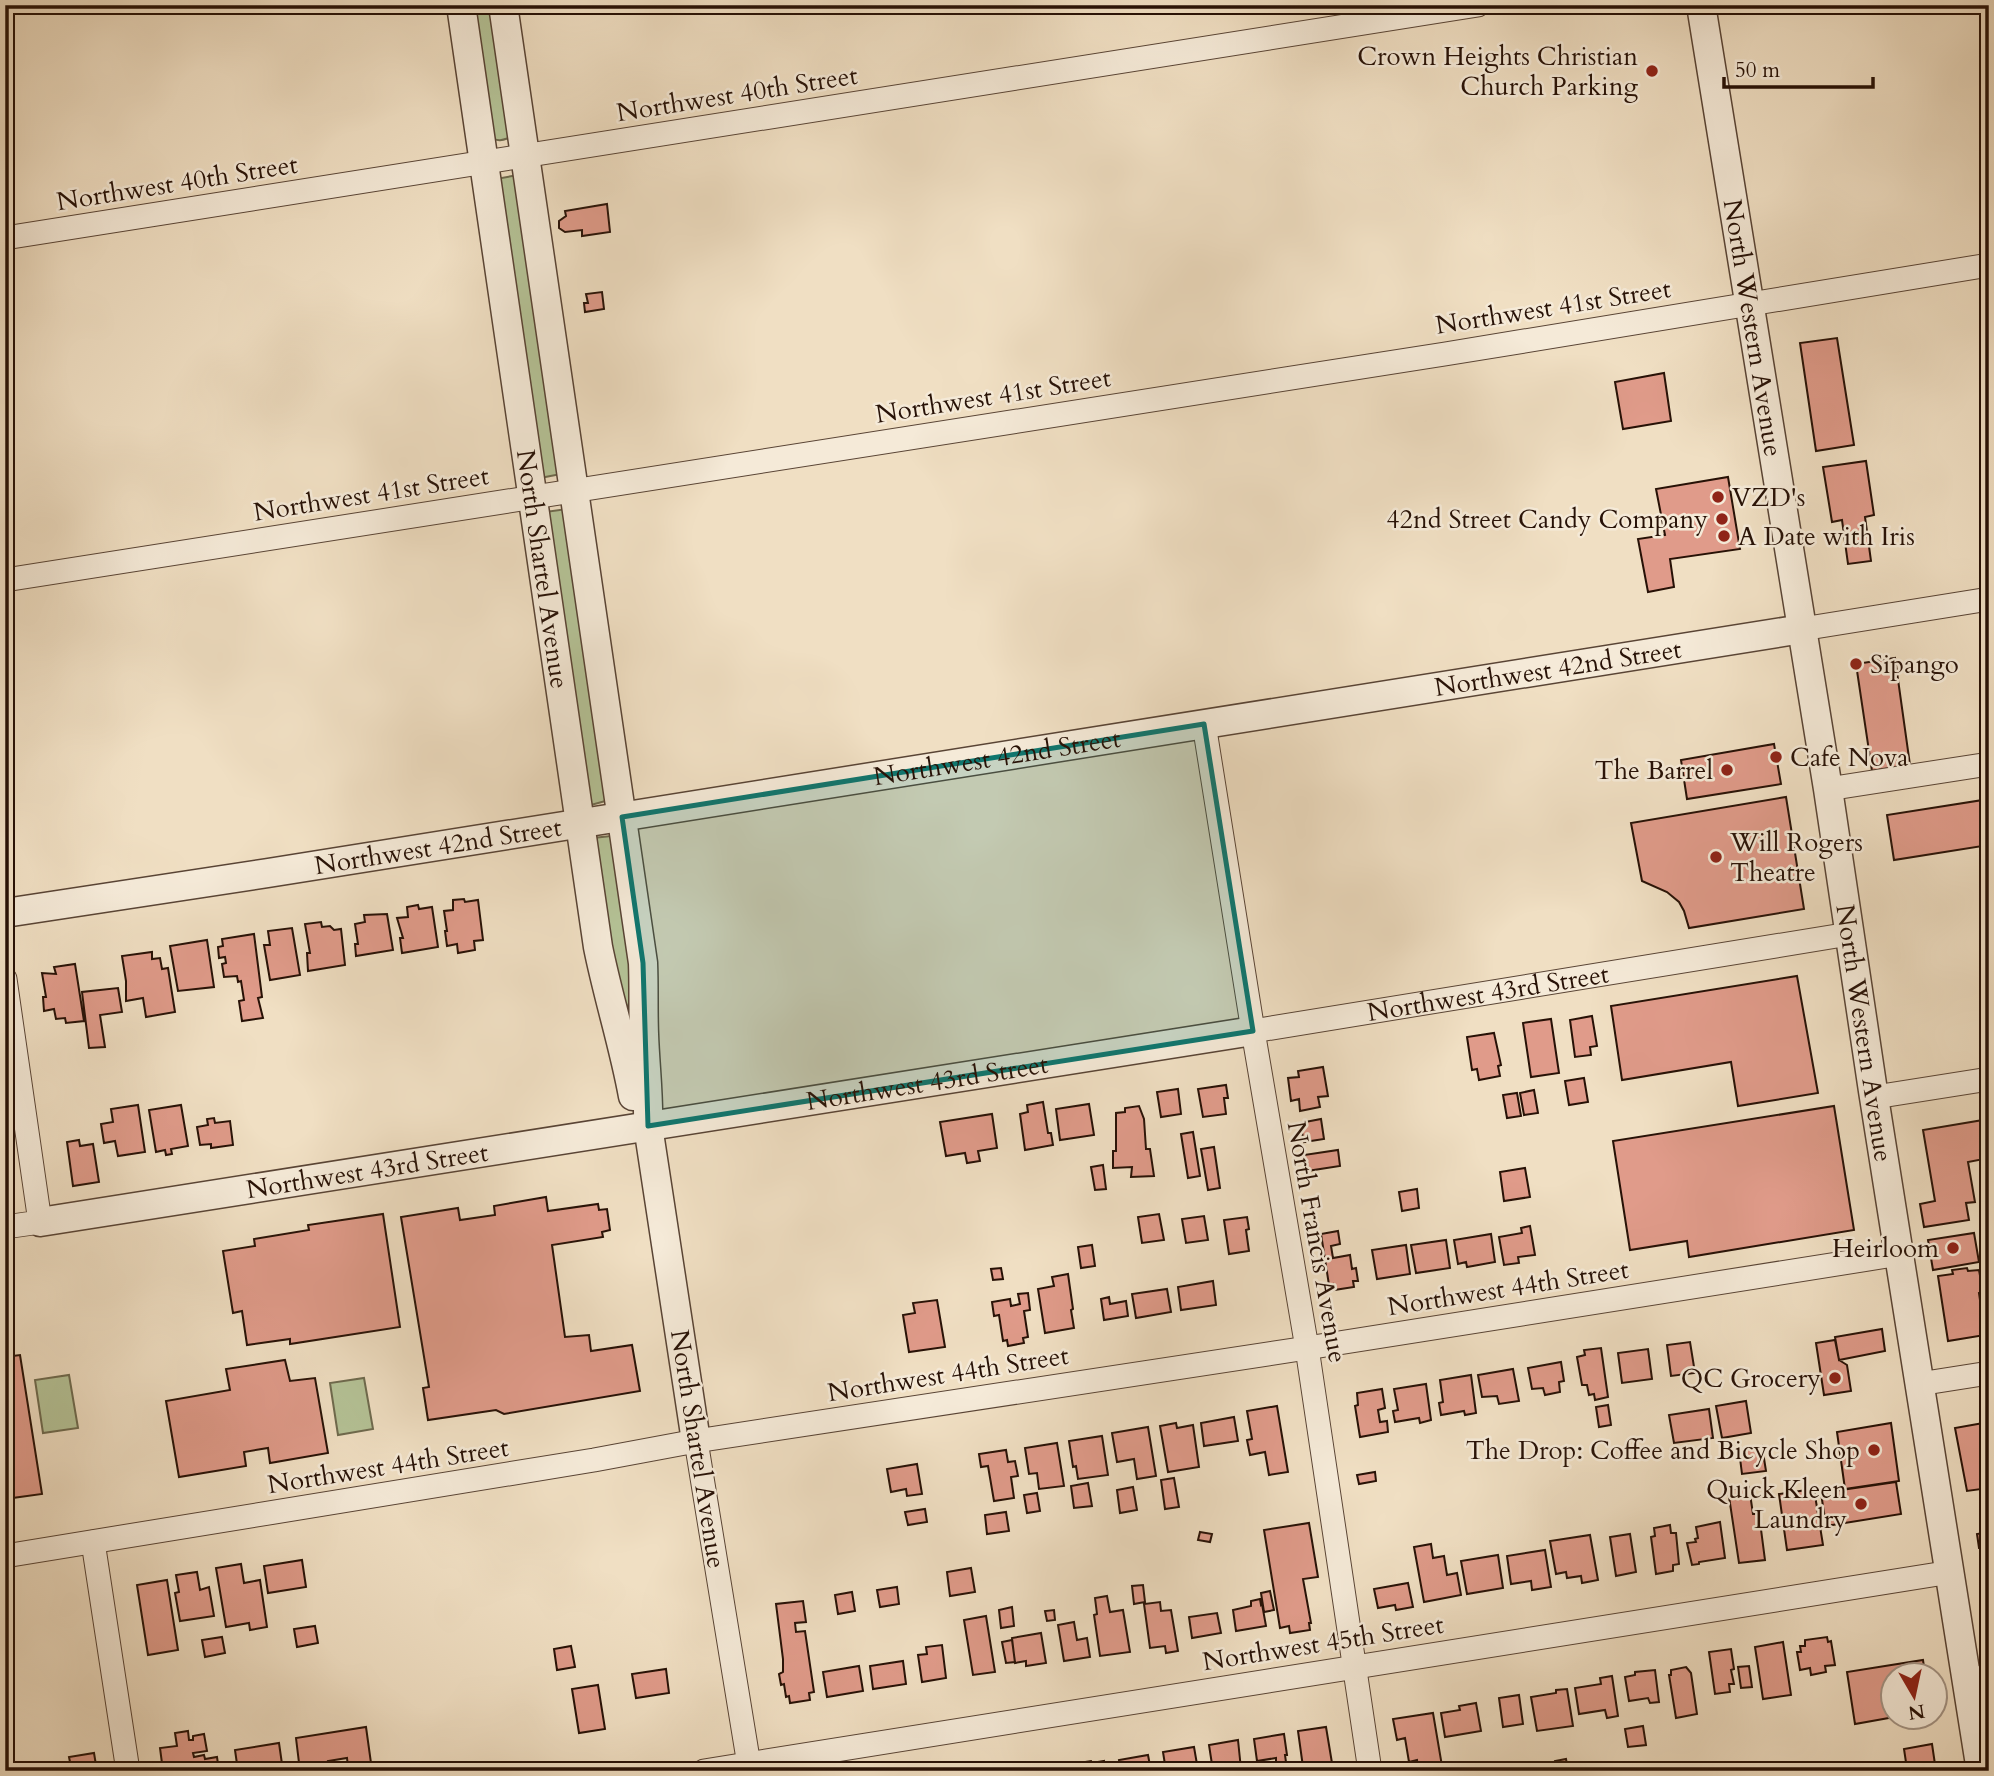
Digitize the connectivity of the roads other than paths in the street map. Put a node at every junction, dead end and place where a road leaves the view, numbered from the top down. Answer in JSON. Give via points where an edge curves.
{"nodes":[{"id":1,"x":461,"y":5,"type":"edge"},
{"id":2,"x":503,"y":5,"type":"edge"},
{"id":3,"x":1478,"y":5,"type":"edge"},
{"id":4,"x":1701,"y":5,"type":"edge"},
{"id":5,"x":525,"y":156,"type":"junction"},
{"id":6,"x":484,"y":162,"type":"junction"},
{"id":7,"x":5,"y":238,"type":"edge"},
{"id":8,"x":1989,"y":265,"type":"edge"},
{"id":9,"x":1748,"y":303,"type":"junction"},
{"id":10,"x":574,"y":491,"type":"junction"},
{"id":11,"x":532,"y":498,"type":"junction"},
{"id":12,"x":5,"y":580,"type":"edge"},
{"id":13,"x":1989,"y":599,"type":"edge"},
{"id":14,"x":1802,"y":629,"type":"junction"},
{"id":15,"x":1203,"y":724,"type":"junction"},
{"id":16,"x":1989,"y":764,"type":"edge"},
{"id":17,"x":1828,"y":789,"type":"junction"},
{"id":18,"x":622,"y":817,"type":"junction"},
{"id":19,"x":581,"y":823,"type":"junction"},
{"id":20,"x":5,"y":914,"type":"edge"},
{"id":21,"x":1849,"y":934,"type":"junction"},
{"id":22,"x":5,"y":979,"type":"edge"},
{"id":23,"x":1253,"y":1031,"type":"junction"},
{"id":24,"x":1989,"y":1079,"type":"edge"},
{"id":25,"x":1875,"y":1097,"type":"junction"},
{"id":26,"x":648,"y":1126,"type":"junction"},
{"id":27,"x":40,"y":1222,"type":"junction"},
{"id":28,"x":5,"y":1227,"type":"edge"},
{"id":29,"x":1900,"y":1254,"type":"junction"},
{"id":30,"x":1307,"y":1348,"type":"junction"},
{"id":31,"x":1989,"y":1373,"type":"edge"},
{"id":32,"x":1919,"y":1384,"type":"junction"},
{"id":33,"x":696,"y":1441,"type":"junction"},
{"id":34,"x":93,"y":1542,"type":"junction"},
{"id":35,"x":5,"y":1556,"type":"edge"},
{"id":36,"x":1951,"y":1573,"type":"junction"},
{"id":37,"x":1354,"y":1666,"type":"junction"},
{"id":38,"x":1978,"y":1678,"type":"edge"},
{"id":39,"x":749,"y":1768,"type":"edge"},
{"id":40,"x":128,"y":1771,"type":"edge"},
{"id":41,"x":704,"y":1771,"type":"edge"},
{"id":42,"x":1370,"y":1771,"type":"edge"},
{"id":43,"x":1981,"y":1771,"type":"edge"}],
"edges":[{"from":1,"to":6,"type":"street","name":"North Shartel Avenue"},
{"from":2,"to":5,"type":"street","name":"North Shartel Avenue"},
{"from":3,"to":5,"type":"street","name":"Northwest 40th Street"},
{"from":4,"to":9,"type":"street","name":"North Western Avenue"},
{"from":5,"to":6,"type":"street","name":"Northwest 40th Street"},
{"from":5,"to":10,"type":"street","name":"North Shartel Avenue"},
{"from":6,"to":7,"type":"street","name":"Northwest 40th Street"},
{"from":6,"to":11,"type":"street","name":"North Shartel Avenue"},
{"from":8,"to":9,"type":"street","name":"Northwest 41st Street"},
{"from":9,"to":10,"type":"street","name":"Northwest 41st Street"},
{"from":9,"to":14,"type":"street","name":"North Western Avenue"},
{"from":10,"to":11,"type":"street","name":"Northwest 41st Street"},
{"from":10,"to":18,"type":"street","name":"North Shartel Avenue"},
{"from":11,"to":12,"type":"street","name":"Northwest 41st Street"},
{"from":11,"to":19,"type":"street","name":"North Shartel Avenue"},
{"from":13,"to":14,"type":"street","name":"Northwest 42nd Street"},
{"from":14,"to":15,"type":"street","name":"Northwest 42nd Street"},
{"from":14,"to":17,"type":"street","name":"North Western Avenue"},
{"from":15,"to":18,"type":"street","name":"Northwest 42nd Street"},
{"from":15,"to":23,"type":"street","name":"North Francis Avenue"},
{"from":16,"to":17,"type":"street"},
{"from":17,"to":21,"type":"street","name":"North Western Avenue"},
{"from":18,"to":19,"type":"street","name":"Northwest 42nd Street"},
{"from":18,"to":26,"type":"street","name":"North Shartel Avenue","via":[[643,963]]},
{"from":19,"to":20,"type":"street","name":"Northwest 42nd Street"},
{"from":19,"to":26,"type":"street","name":"North Shartel Avenue","via":[[605,981],[634,1101]]},
{"from":21,"to":23,"type":"street","name":"Northwest 43rd Street"},
{"from":21,"to":25,"type":"street","name":"North Western Avenue"},
{"from":22,"to":27,"type":"street"},
{"from":23,"to":26,"type":"street","name":"Northwest 43rd Street"},
{"from":23,"to":30,"type":"street","name":"North Francis Avenue"},
{"from":24,"to":25,"type":"street"},
{"from":25,"to":29,"type":"street","name":"North Western Avenue"},
{"from":26,"to":27,"type":"street","name":"Northwest 43rd Street"},
{"from":26,"to":33,"type":"street","name":"North Shartel Avenue"},
{"from":27,"to":28,"type":"street","name":"Northwest 43rd Street"},
{"from":29,"to":30,"type":"street","name":"Northwest 44th Street"},
{"from":29,"to":32,"type":"street","name":"North Western Avenue"},
{"from":30,"to":33,"type":"street","name":"Northwest 44th Street"},
{"from":30,"to":37,"type":"street","name":"North Francis Avenue"},
{"from":31,"to":32,"type":"street"},
{"from":32,"to":36,"type":"street","name":"North Western Avenue"},
{"from":33,"to":34,"type":"street","name":"Northwest 44th Street"},
{"from":33,"to":39,"type":"street","name":"North Shartel Avenue"},
{"from":34,"to":35,"type":"street","name":"Northwest 44th Street"},
{"from":34,"to":40,"type":"street"},
{"from":36,"to":37,"type":"street","name":"Northwest 45th Street"},
{"from":36,"to":38,"type":"street","name":"North Western Avenue"},
{"from":37,"to":39,"type":"street","name":"Northwest 45th Street"},
{"from":37,"to":42,"type":"street","name":"North Francis Avenue"},
{"from":38,"to":43,"type":"street","name":"North Western Avenue"},
{"from":39,"to":41,"type":"street","name":"Northwest 45th Street"}]}
